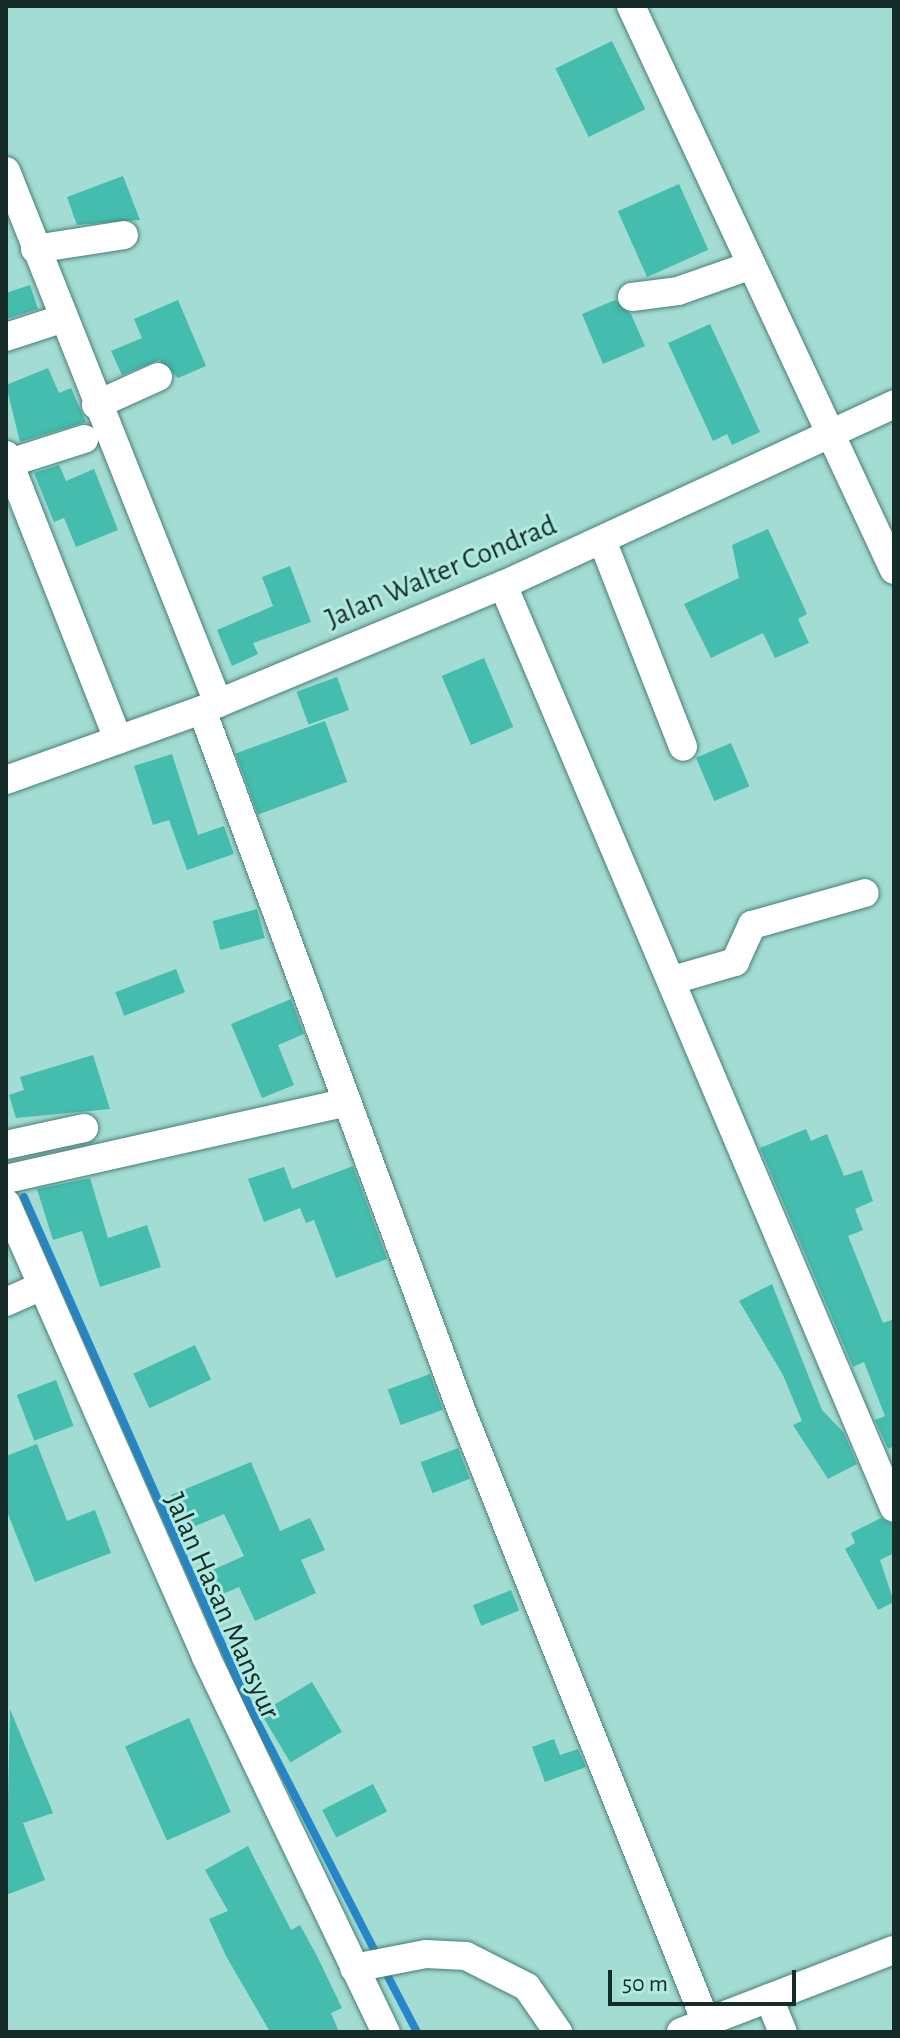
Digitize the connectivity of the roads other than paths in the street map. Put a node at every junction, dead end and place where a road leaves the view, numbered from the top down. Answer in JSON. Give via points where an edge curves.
{"nodes":[{"id":1,"x":631,"y":6,"type":"edge"},
{"id":2,"x":6,"y":171,"type":"edge"},
{"id":3,"x":124,"y":235,"type":"dead end"},
{"id":4,"x":35,"y":249,"type":"junction"},
{"id":5,"x":752,"y":265,"type":"junction"},
{"id":6,"x":632,"y":297,"type":"dead end"},
{"id":7,"x":61,"y":319,"type":"junction"},
{"id":8,"x":6,"y":337,"type":"edge"},
{"id":9,"x":158,"y":377,"type":"dead end"},
{"id":10,"x":894,"y":404,"type":"edge"},
{"id":11,"x":96,"y":405,"type":"junction"},
{"id":12,"x":831,"y":434,"type":"junction"},
{"id":13,"x":84,"y":439,"type":"dead end"},
{"id":14,"x":8,"y":459,"type":"edge"},
{"id":15,"x":602,"y":540,"type":"junction"},
{"id":16,"x":894,"y":570,"type":"edge"},
{"id":17,"x":503,"y":585,"type":"junction"},
{"id":18,"x":210,"y":707,"type":"junction"},
{"id":19,"x":118,"y":740,"type":"junction"},
{"id":20,"x":683,"y":747,"type":"dead end"},
{"id":21,"x":6,"y":780,"type":"edge"},
{"id":22,"x":865,"y":893,"type":"dead end"},
{"id":23,"x":673,"y":980,"type":"junction"},
{"id":24,"x":347,"y":1102,"type":"junction"},
{"id":25,"x":84,"y":1128,"type":"dead end"},
{"id":26,"x":6,"y":1145,"type":"edge"},
{"id":27,"x":6,"y":1179,"type":"edge"},
{"id":28,"x":6,"y":1203,"type":"edge"},
{"id":29,"x":42,"y":1286,"type":"junction"},
{"id":30,"x":6,"y":1302,"type":"edge"},
{"id":31,"x":894,"y":1508,"type":"edge"},
{"id":32,"x":894,"y":1950,"type":"edge"},
{"id":33,"x":354,"y":1968,"type":"junction"},
{"id":34,"x":769,"y":1998,"type":"junction"},
{"id":35,"x":694,"y":2027,"type":"edge"},
{"id":36,"x":386,"y":2032,"type":"edge"},
{"id":37,"x":558,"y":2032,"type":"edge"},
{"id":38,"x":783,"y":2032,"type":"edge"}],
"edges":[{"from":1,"to":5,"type":"street"},
{"from":2,"to":4,"type":"street"},
{"from":3,"to":4,"type":"street"},
{"from":4,"to":7,"type":"street"},
{"from":5,"to":6,"type":"street","via":[[678,291]]},
{"from":5,"to":12,"type":"street"},
{"from":7,"to":8,"type":"street"},
{"from":7,"to":11,"type":"street"},
{"from":9,"to":11,"type":"street"},
{"from":10,"to":12,"type":"street","name":"Jalan Walter Condrad"},
{"from":11,"to":18,"type":"street"},
{"from":12,"to":15,"type":"street","name":"Jalan Walter Condrad"},
{"from":12,"to":16,"type":"street"},
{"from":13,"to":14,"type":"street"},
{"from":14,"to":19,"type":"street"},
{"from":15,"to":17,"type":"street","name":"Jalan Walter Condrad"},
{"from":15,"to":20,"type":"street"},
{"from":17,"to":18,"type":"street","name":"Jalan Walter Condrad"},
{"from":17,"to":23,"type":"street"},
{"from":18,"to":19,"type":"street","name":"Jalan Walter Condrad"},
{"from":18,"to":24,"type":"street"},
{"from":19,"to":21,"type":"street","name":"Jalan Walter Condrad"},
{"from":22,"to":23,"type":"street","via":[[752,925],[735,962]]},
{"from":23,"to":31,"type":"street"},
{"from":24,"to":27,"type":"street"},
{"from":24,"to":35,"type":"street"},
{"from":25,"to":26,"type":"street"},
{"from":28,"to":29,"type":"street","name":"Jalan Hasan Mansyur"},
{"from":29,"to":30,"type":"street"},
{"from":29,"to":33,"type":"street","name":"Jalan Hasan Mansyur"},
{"from":32,"to":34,"type":"street"},
{"from":33,"to":36,"type":"street","name":"Jalan Hasan Mansyur"},
{"from":33,"to":37,"type":"street","via":[[426,1954],[466,1956],[527,1987]]},
{"from":34,"to":35,"type":"street"},
{"from":34,"to":38,"type":"street"}]}
